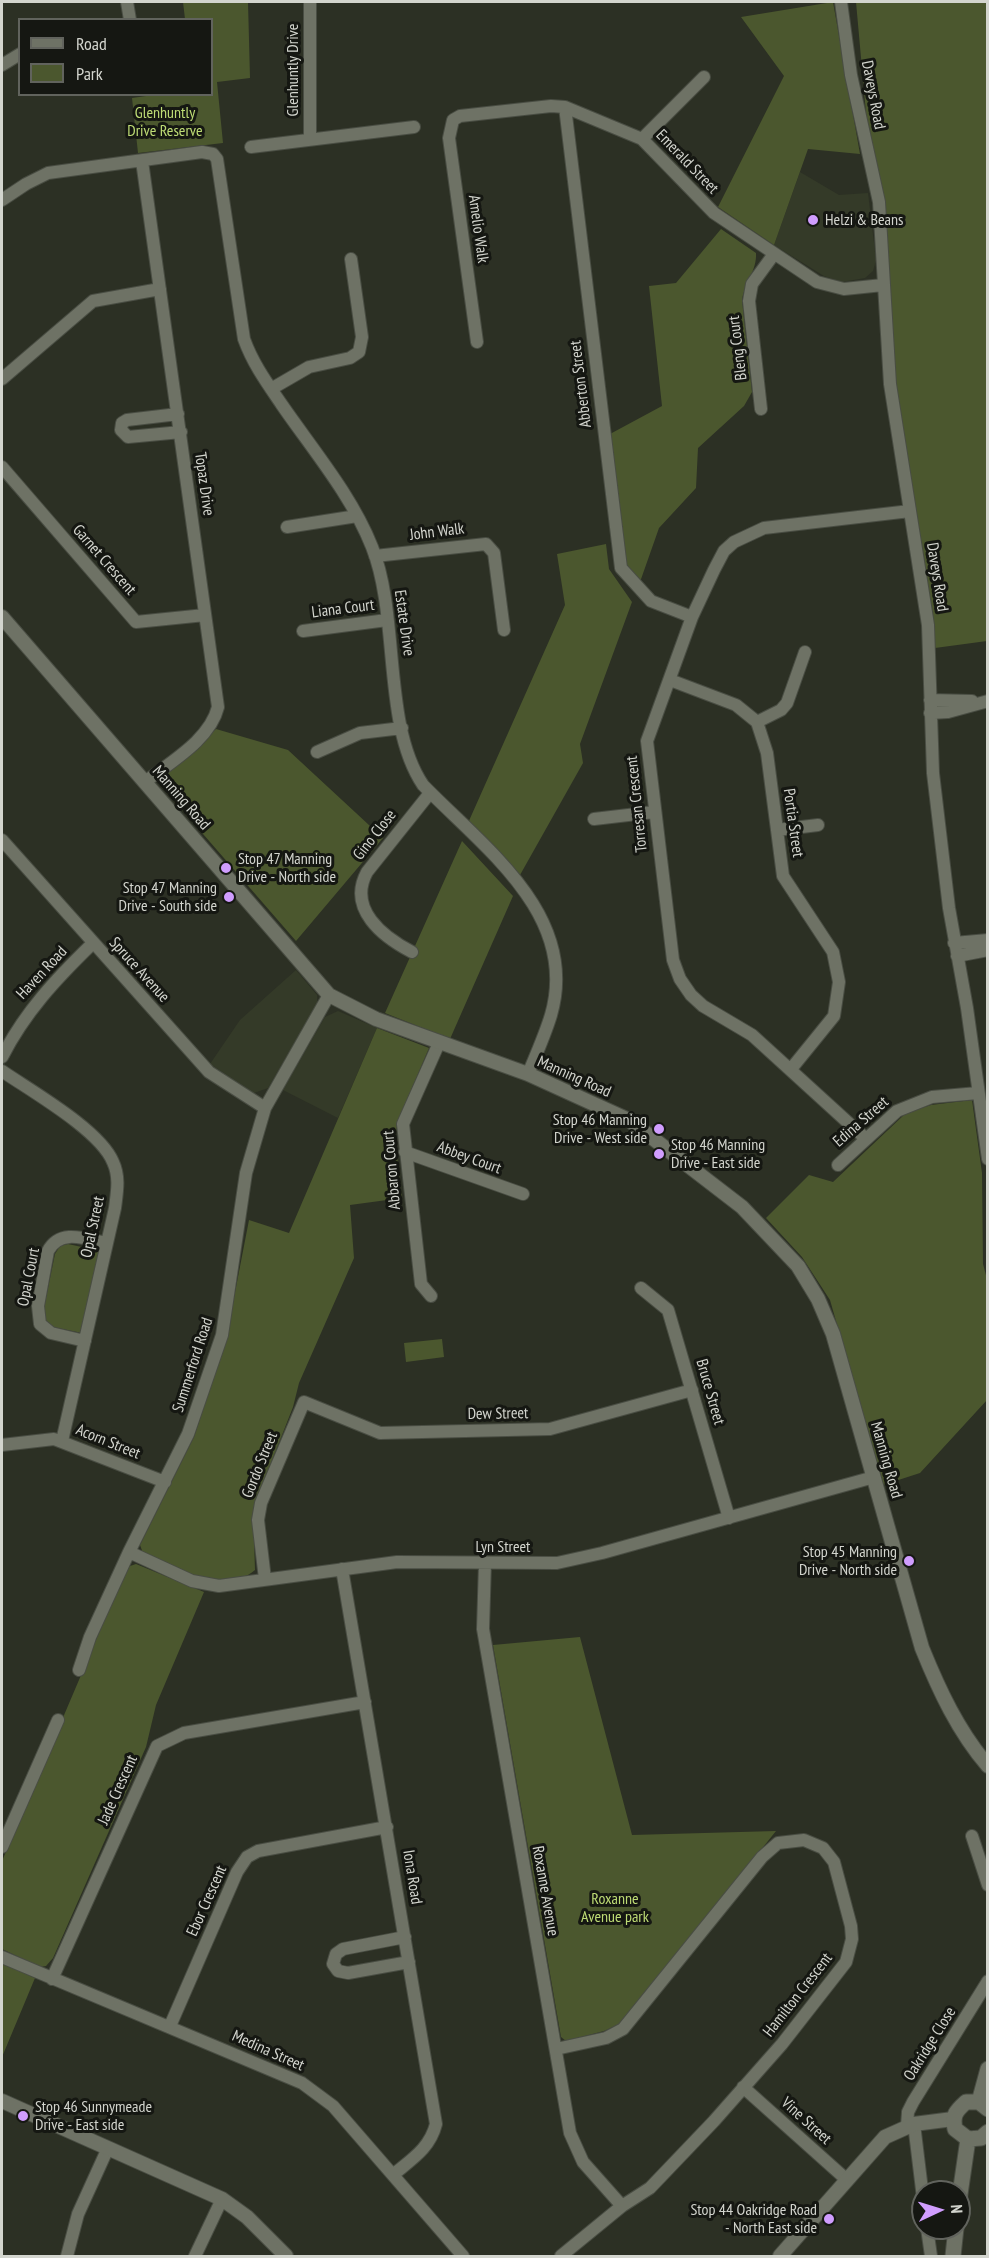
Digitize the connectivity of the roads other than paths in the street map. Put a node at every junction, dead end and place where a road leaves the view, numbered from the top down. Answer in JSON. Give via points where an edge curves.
{"nodes":[{"id":1,"x":128,"y":2,"type":"edge"},
{"id":2,"x":310,"y":2,"type":"edge"},
{"id":3,"x":841,"y":2,"type":"edge"},
{"id":4,"x":130,"y":18,"type":"edge"},
{"id":5,"x":18,"y":55,"type":"edge"},
{"id":6,"x":2,"y":65,"type":"edge"},
{"id":7,"x":704,"y":77,"type":"dead end"},
{"id":8,"x":565,"y":107,"type":"junction"},
{"id":9,"x":453,"y":120,"type":"joint"},
{"id":10,"x":414,"y":128,"type":"dead end"},
{"id":11,"x":310,"y":139,"type":"junction"},
{"id":12,"x":642,"y":139,"type":"junction"},
{"id":13,"x":250,"y":147,"type":"dead end"},
{"id":14,"x":142,"y":161,"type":"junction"},
{"id":15,"x":2,"y":201,"type":"edge"},
{"id":16,"x":774,"y":254,"type":"junction"},
{"id":17,"x":351,"y":259,"type":"dead end"},
{"id":18,"x":883,"y":285,"type":"junction"},
{"id":19,"x":160,"y":289,"type":"junction"},
{"id":20,"x":477,"y":342,"type":"dead end"},
{"id":21,"x":2,"y":379,"type":"edge"},
{"id":22,"x":271,"y":389,"type":"junction"},
{"id":23,"x":761,"y":409,"type":"dead end"},
{"id":24,"x":178,"y":414,"type":"junction"},
{"id":25,"x":181,"y":432,"type":"junction"},
{"id":26,"x":2,"y":467,"type":"edge"},
{"id":27,"x":910,"y":511,"type":"junction"},
{"id":28,"x":357,"y":516,"type":"junction"},
{"id":29,"x":287,"y":527,"type":"dead end"},
{"id":30,"x":375,"y":556,"type":"junction"},
{"id":31,"x":205,"y":615,"type":"junction"},
{"id":32,"x":692,"y":616,"type":"junction"},
{"id":33,"x":2,"y":617,"type":"edge"},
{"id":34,"x":387,"y":620,"type":"junction"},
{"id":35,"x":504,"y":630,"type":"dead end"},
{"id":36,"x":303,"y":631,"type":"dead end"},
{"id":37,"x":805,"y":652,"type":"dead end"},
{"id":38,"x":670,"y":680,"type":"junction"},
{"id":39,"x":930,"y":699,"type":"junction"},
{"id":40,"x":982,"y":701,"type":"edge"},
{"id":41,"x":930,"y":713,"type":"junction"},
{"id":42,"x":757,"y":722,"type":"junction"},
{"id":43,"x":402,"y":728,"type":"junction"},
{"id":44,"x":317,"y":752,"type":"dead end"},
{"id":45,"x":145,"y":782,"type":"junction"},
{"id":46,"x":430,"y":793,"type":"junction"},
{"id":47,"x":654,"y":812,"type":"junction"},
{"id":48,"x":594,"y":819,"type":"dead end"},
{"id":49,"x":818,"y":825,"type":"dead end"},
{"id":50,"x":777,"y":830,"type":"junction"},
{"id":51,"x":2,"y":840,"type":"edge"},
{"id":52,"x":987,"y":940,"type":"edge"},
{"id":53,"x":92,"y":944,"type":"junction"},
{"id":54,"x":955,"y":949,"type":"junction"},
{"id":55,"x":987,"y":950,"type":"edge"},
{"id":56,"x":412,"y":952,"type":"dead end"},
{"id":57,"x":329,"y":995,"type":"junction"},
{"id":58,"x":439,"y":1043,"type":"junction"},
{"id":59,"x":2,"y":1057,"type":"edge"},
{"id":60,"x":791,"y":1069,"type":"junction"},
{"id":61,"x":2,"y":1071,"type":"edge"},
{"id":62,"x":528,"y":1074,"type":"junction"},
{"id":63,"x":978,"y":1093,"type":"junction"},
{"id":64,"x":265,"y":1108,"type":"junction"},
{"id":65,"x":865,"y":1138,"type":"junction"},
{"id":66,"x":405,"y":1152,"type":"junction"},
{"id":67,"x":987,"y":1159,"type":"edge"},
{"id":68,"x":838,"y":1165,"type":"dead end"},
{"id":69,"x":523,"y":1194,"type":"dead end"},
{"id":70,"x":107,"y":1243,"type":"junction"},
{"id":71,"x":642,"y":1288,"type":"dead end"},
{"id":72,"x":431,"y":1296,"type":"dead end"},
{"id":73,"x":85,"y":1341,"type":"junction"},
{"id":74,"x":692,"y":1390,"type":"junction"},
{"id":75,"x":304,"y":1402,"type":"joint"},
{"id":76,"x":62,"y":1441,"type":"junction"},
{"id":77,"x":2,"y":1445,"type":"edge"},
{"id":78,"x":874,"y":1477,"type":"junction"},
{"id":79,"x":165,"y":1482,"type":"junction"},
{"id":80,"x":729,"y":1518,"type":"junction"},
{"id":81,"x":129,"y":1552,"type":"junction"},
{"id":82,"x":485,"y":1563,"type":"junction"},
{"id":83,"x":342,"y":1569,"type":"junction"},
{"id":84,"x":265,"y":1579,"type":"junction"},
{"id":85,"x":79,"y":1670,"type":"dead end"},
{"id":86,"x":365,"y":1702,"type":"junction"},
{"id":87,"x":58,"y":1720,"type":"dead end"},
{"id":88,"x":987,"y":1766,"type":"edge"},
{"id":89,"x":387,"y":1827,"type":"junction"},
{"id":90,"x":972,"y":1836,"type":"dead end"},
{"id":91,"x":2,"y":1847,"type":"edge"},
{"id":92,"x":987,"y":1885,"type":"edge"},
{"id":93,"x":405,"y":1937,"type":"junction"},
{"id":94,"x":2,"y":1957,"type":"edge"},
{"id":95,"x":409,"y":1962,"type":"junction"},
{"id":96,"x":52,"y":1979,"type":"junction"},
{"id":97,"x":987,"y":1981,"type":"edge"},
{"id":98,"x":170,"y":2026,"type":"junction"},
{"id":99,"x":556,"y":2049,"type":"junction"},
{"id":100,"x":987,"y":2069,"type":"edge"},
{"id":101,"x":743,"y":2087,"type":"junction"},
{"id":102,"x":2,"y":2101,"type":"edge"},
{"id":103,"x":983,"y":2106,"type":"edge"},
{"id":104,"x":953,"y":2119,"type":"junction"},
{"id":105,"x":910,"y":2125,"type":"junction"},
{"id":106,"x":987,"y":2132,"type":"edge"},
{"id":107,"x":968,"y":2139,"type":"junction"},
{"id":108,"x":108,"y":2148,"type":"junction"},
{"id":109,"x":393,"y":2174,"type":"junction"},
{"id":110,"x":847,"y":2180,"type":"junction"},
{"id":111,"x":920,"y":2180,"type":"edge"},
{"id":112,"x":962,"y":2180,"type":"edge"},
{"id":113,"x":222,"y":2199,"type":"junction"},
{"id":114,"x":622,"y":2206,"type":"junction"},
{"id":115,"x":929,"y":2240,"type":"edge"},
{"id":116,"x":955,"y":2240,"type":"edge"},
{"id":117,"x":67,"y":2256,"type":"edge"},
{"id":118,"x":195,"y":2256,"type":"edge"},
{"id":119,"x":286,"y":2256,"type":"edge"},
{"id":120,"x":463,"y":2256,"type":"edge"},
{"id":121,"x":561,"y":2256,"type":"edge"},
{"id":122,"x":780,"y":2256,"type":"edge"},
{"id":123,"x":931,"y":2256,"type":"edge"},
{"id":124,"x":953,"y":2256,"type":"edge"}],
"edges":[{"from":1,"to":4,"type":"street"},
{"from":2,"to":11,"type":"street","name":"Glenhuntly Drive"},
{"from":3,"to":18,"type":"street","name":"Daveys Road","via":[[851,75],[879,202]]},
{"from":5,"to":6,"type":"street"},
{"from":7,"to":12,"type":"street"},
{"from":8,"to":9,"type":"street","name":"Emerald Street","via":[[551,105]]},
{"from":8,"to":12,"type":"street","name":"Emerald Street"},
{"from":8,"to":32,"type":"street","name":"Abberton Street","via":[[621,568],[651,601]]},
{"from":9,"to":20,"type":"street","name":"Amelio Walk","via":[[449,138]]},
{"from":10,"to":11,"type":"street"},
{"from":11,"to":13,"type":"street"},
{"from":12,"to":16,"type":"street","name":"Emerald Street","via":[[714,213]]},
{"from":14,"to":15,"type":"street","via":[[48,173]]},
{"from":14,"to":19,"type":"street","name":"Topaz Drive"},
{"from":14,"to":22,"type":"street","name":"Estate Drive","via":[[202,152],[217,159],[244,339],[252,363]]},
{"from":16,"to":18,"type":"street","name":"Emerald Street","via":[[828,287]]},
{"from":16,"to":23,"type":"street","name":"Bleng Court","via":[[753,285],[749,301]]},
{"from":17,"to":22,"type":"street","via":[[362,337],[359,352],[350,358],[309,367]]},
{"from":18,"to":27,"type":"street","name":"Daveys Road","via":[[890,384]]},
{"from":19,"to":21,"type":"street","via":[[93,301]]},
{"from":19,"to":24,"type":"street","name":"Topaz Drive"},
{"from":22,"to":28,"type":"street","name":"Estate Drive"},
{"from":24,"to":25,"type":"street","name":"Topaz Drive"},
{"from":24,"to":25,"type":"street","via":[[127,420],[121,430],[128,437]]},
{"from":25,"to":31,"type":"street","name":"Topaz Drive"},
{"from":26,"to":31,"type":"street","name":"Garnet Crescent","via":[[136,622]]},
{"from":27,"to":32,"type":"street","name":"Torresan Crescent","via":[[750,532],[724,550]]},
{"from":27,"to":39,"type":"street","name":"Daveys Road","via":[[928,625]]},
{"from":28,"to":29,"type":"street"},
{"from":28,"to":30,"type":"street","name":"Estate Drive"},
{"from":30,"to":34,"type":"street","name":"Estate Drive"},
{"from":30,"to":35,"type":"street","name":"John Walk","via":[[486,544],[494,554]]},
{"from":31,"to":45,"type":"street","name":"Topaz Drive","via":[[218,707],[215,717],[201,737]]},
{"from":32,"to":38,"type":"street","name":"Torresan Crescent"},
{"from":33,"to":45,"type":"street","name":"Manning Road"},
{"from":34,"to":36,"type":"street","name":"Liana Court"},
{"from":34,"to":43,"type":"street","name":"Estate Drive"},
{"from":37,"to":42,"type":"street","via":[[787,703]]},
{"from":38,"to":42,"type":"street","via":[[736,705]]},
{"from":38,"to":47,"type":"street","name":"Torresan Crescent","via":[[647,741]]},
{"from":39,"to":40,"type":"street"},
{"from":39,"to":41,"type":"street","name":"Daveys Road"},
{"from":40,"to":41,"type":"street","via":[[948,712]]},
{"from":41,"to":54,"type":"street","name":"Daveys Road","via":[[933,773]]},
{"from":42,"to":50,"type":"street","name":"Portia Street","via":[[767,753]]},
{"from":43,"to":44,"type":"street","via":[[360,733]]},
{"from":43,"to":46,"type":"street","name":"Estate Drive","via":[[413,770]]},
{"from":45,"to":57,"type":"street","name":"Manning Road"},
{"from":46,"to":56,"type":"street","name":"Gino Close","via":[[367,872],[361,887],[370,920],[385,937]]},
{"from":46,"to":62,"type":"street","name":"Estate Drive","via":[[516,880],[535,903],[547,927],[554,955],[555,995],[552,1014]]},
{"from":47,"to":48,"type":"street"},
{"from":47,"to":60,"type":"street","name":"Torresan Crescent","via":[[673,960],[680,979],[703,1005],[752,1035]]},
{"from":49,"to":50,"type":"street"},
{"from":50,"to":60,"type":"street","name":"Portia Street","via":[[783,876],[834,952],[839,981],[834,1016]]},
{"from":51,"to":53,"type":"street","name":"Spruce Avenue"},
{"from":52,"to":54,"type":"street"},
{"from":53,"to":59,"type":"street","name":"Haven Road","via":[[45,990],[18,1025]]},
{"from":53,"to":64,"type":"street","name":"Spruce Avenue","via":[[209,1072]]},
{"from":54,"to":55,"type":"street"},
{"from":54,"to":63,"type":"street","name":"Daveys Road"},
{"from":57,"to":58,"type":"street","name":"Manning Road","via":[[376,1019]]},
{"from":57,"to":64,"type":"street","name":"Summerford Road"},
{"from":58,"to":62,"type":"street","name":"Manning Road"},
{"from":58,"to":66,"type":"street","name":"Abbaron Court","via":[[403,1124]]},
{"from":60,"to":65,"type":"street","name":"Torresan Crescent"},
{"from":61,"to":70,"type":"street","name":"Opal Street","via":[[80,1125],[106,1149],[116,1170],[117,1188]]},
{"from":62,"to":78,"type":"street","name":"Manning Road","via":[[629,1120],[742,1207],[798,1266],[833,1334]]},
{"from":63,"to":65,"type":"street","name":"Edina Street","via":[[932,1097],[911,1104]]},
{"from":63,"to":67,"type":"street","name":"Daveys Road"},
{"from":64,"to":79,"type":"street","name":"Summerford Road","via":[[246,1173],[222,1335],[188,1434]]},
{"from":65,"to":68,"type":"street","name":"Edina Street"},
{"from":66,"to":69,"type":"street","name":"Abbey Court"},
{"from":66,"to":72,"type":"street","name":"Abbaron Court","via":[[421,1284]]},
{"from":70,"to":73,"type":"street","name":"Opal Street"},
{"from":70,"to":73,"type":"street","name":"Opal Court","via":[[67,1236],[52,1243],[48,1251],[38,1306],[40,1324],[51,1333]]},
{"from":71,"to":74,"type":"street","name":"Bruce Street","via":[[668,1310]]},
{"from":73,"to":76,"type":"street","name":"Opal Street"},
{"from":74,"to":75,"type":"street","name":"Dew Street","via":[[550,1429],[380,1433]]},
{"from":74,"to":80,"type":"street","name":"Bruce Street"},
{"from":75,"to":84,"type":"street","name":"Gordo Street","via":[[261,1503],[258,1520]]},
{"from":76,"to":77,"type":"street","name":"Acorn Street"},
{"from":76,"to":79,"type":"street","name":"Acorn Street"},
{"from":78,"to":80,"type":"street","name":"Lyn Street"},
{"from":78,"to":88,"type":"street","name":"Manning Road","via":[[922,1648],[942,1698]]},
{"from":79,"to":81,"type":"street","name":"Summerford Road"},
{"from":80,"to":82,"type":"street","name":"Lyn Street","via":[[557,1563]]},
{"from":81,"to":84,"type":"street","name":"Lyn Street","via":[[192,1581],[219,1586]]},
{"from":81,"to":85,"type":"street","name":"Summerford Road"},
{"from":82,"to":83,"type":"street","name":"Lyn Street","via":[[397,1562]]},
{"from":82,"to":99,"type":"street","name":"Roxanne Avenue","via":[[483,1629]]},
{"from":83,"to":84,"type":"street","name":"Lyn Street"},
{"from":83,"to":86,"type":"street","name":"Iona Road"},
{"from":86,"to":89,"type":"street","name":"Iona Road"},
{"from":86,"to":96,"type":"street","name":"Jade Crescent","via":[[184,1733],[157,1746]]},
{"from":87,"to":91,"type":"street"},
{"from":89,"to":93,"type":"street","name":"Iona Road"},
{"from":89,"to":98,"type":"street","name":"Ebor Crescent","via":[[258,1851],[247,1857]]},
{"from":90,"to":92,"type":"street"},
{"from":93,"to":95,"type":"street","name":"Iona Road"},
{"from":93,"to":95,"type":"street","via":[[343,1949],[336,1954],[333,1964],[338,1971],[348,1973]]},
{"from":94,"to":96,"type":"street","name":"Medina Street"},
{"from":95,"to":109,"type":"street","name":"Iona Road","via":[[436,2124],[426,2147]]},
{"from":96,"to":98,"type":"street","name":"Medina Street"},
{"from":97,"to":105,"type":"street","name":"Oakridge Close","via":[[913,2102],[908,2112]]},
{"from":98,"to":109,"type":"street","name":"Medina Street","via":[[302,2083],[333,2106]]},
{"from":99,"to":101,"type":"street","name":"Hamilton Crescent","via":[[623,2030],[762,1857],[778,1843],[804,1840],[823,1848],[834,1862],[852,1939],[846,1962]]},
{"from":99,"to":114,"type":"street","name":"Roxanne Avenue","via":[[570,2133],[583,2162]]},
{"from":100,"to":103,"type":"main road"},
{"from":101,"to":110,"type":"street","name":"Vine Street"},
{"from":101,"to":114,"type":"street","name":"Hamilton Crescent","via":[[650,2188]]},
{"from":102,"to":108,"type":"street"},
{"from":103,"to":104,"type":"main road","via":[[966,2102]]},
{"from":104,"to":105,"type":"street"},
{"from":104,"to":107,"type":"main road","via":[[955,2129]]},
{"from":105,"to":110,"type":"street","via":[[885,2137]]},
{"from":105,"to":111,"type":"street"},
{"from":106,"to":107,"type":"main road","via":[[981,2138]]},
{"from":107,"to":112,"type":"main road"},
{"from":108,"to":113,"type":"street"},
{"from":108,"to":117,"type":"street","via":[[78,2214]]},
{"from":109,"to":120,"type":"street","name":"Medina Street"},
{"from":110,"to":122,"type":"street"},
{"from":113,"to":118,"type":"street"},
{"from":113,"to":119,"type":"street","via":[[247,2217]]},
{"from":114,"to":121,"type":"street","name":"Hamilton Crescent"},
{"from":115,"to":123,"type":"street"},
{"from":116,"to":124,"type":"main road"}]}
